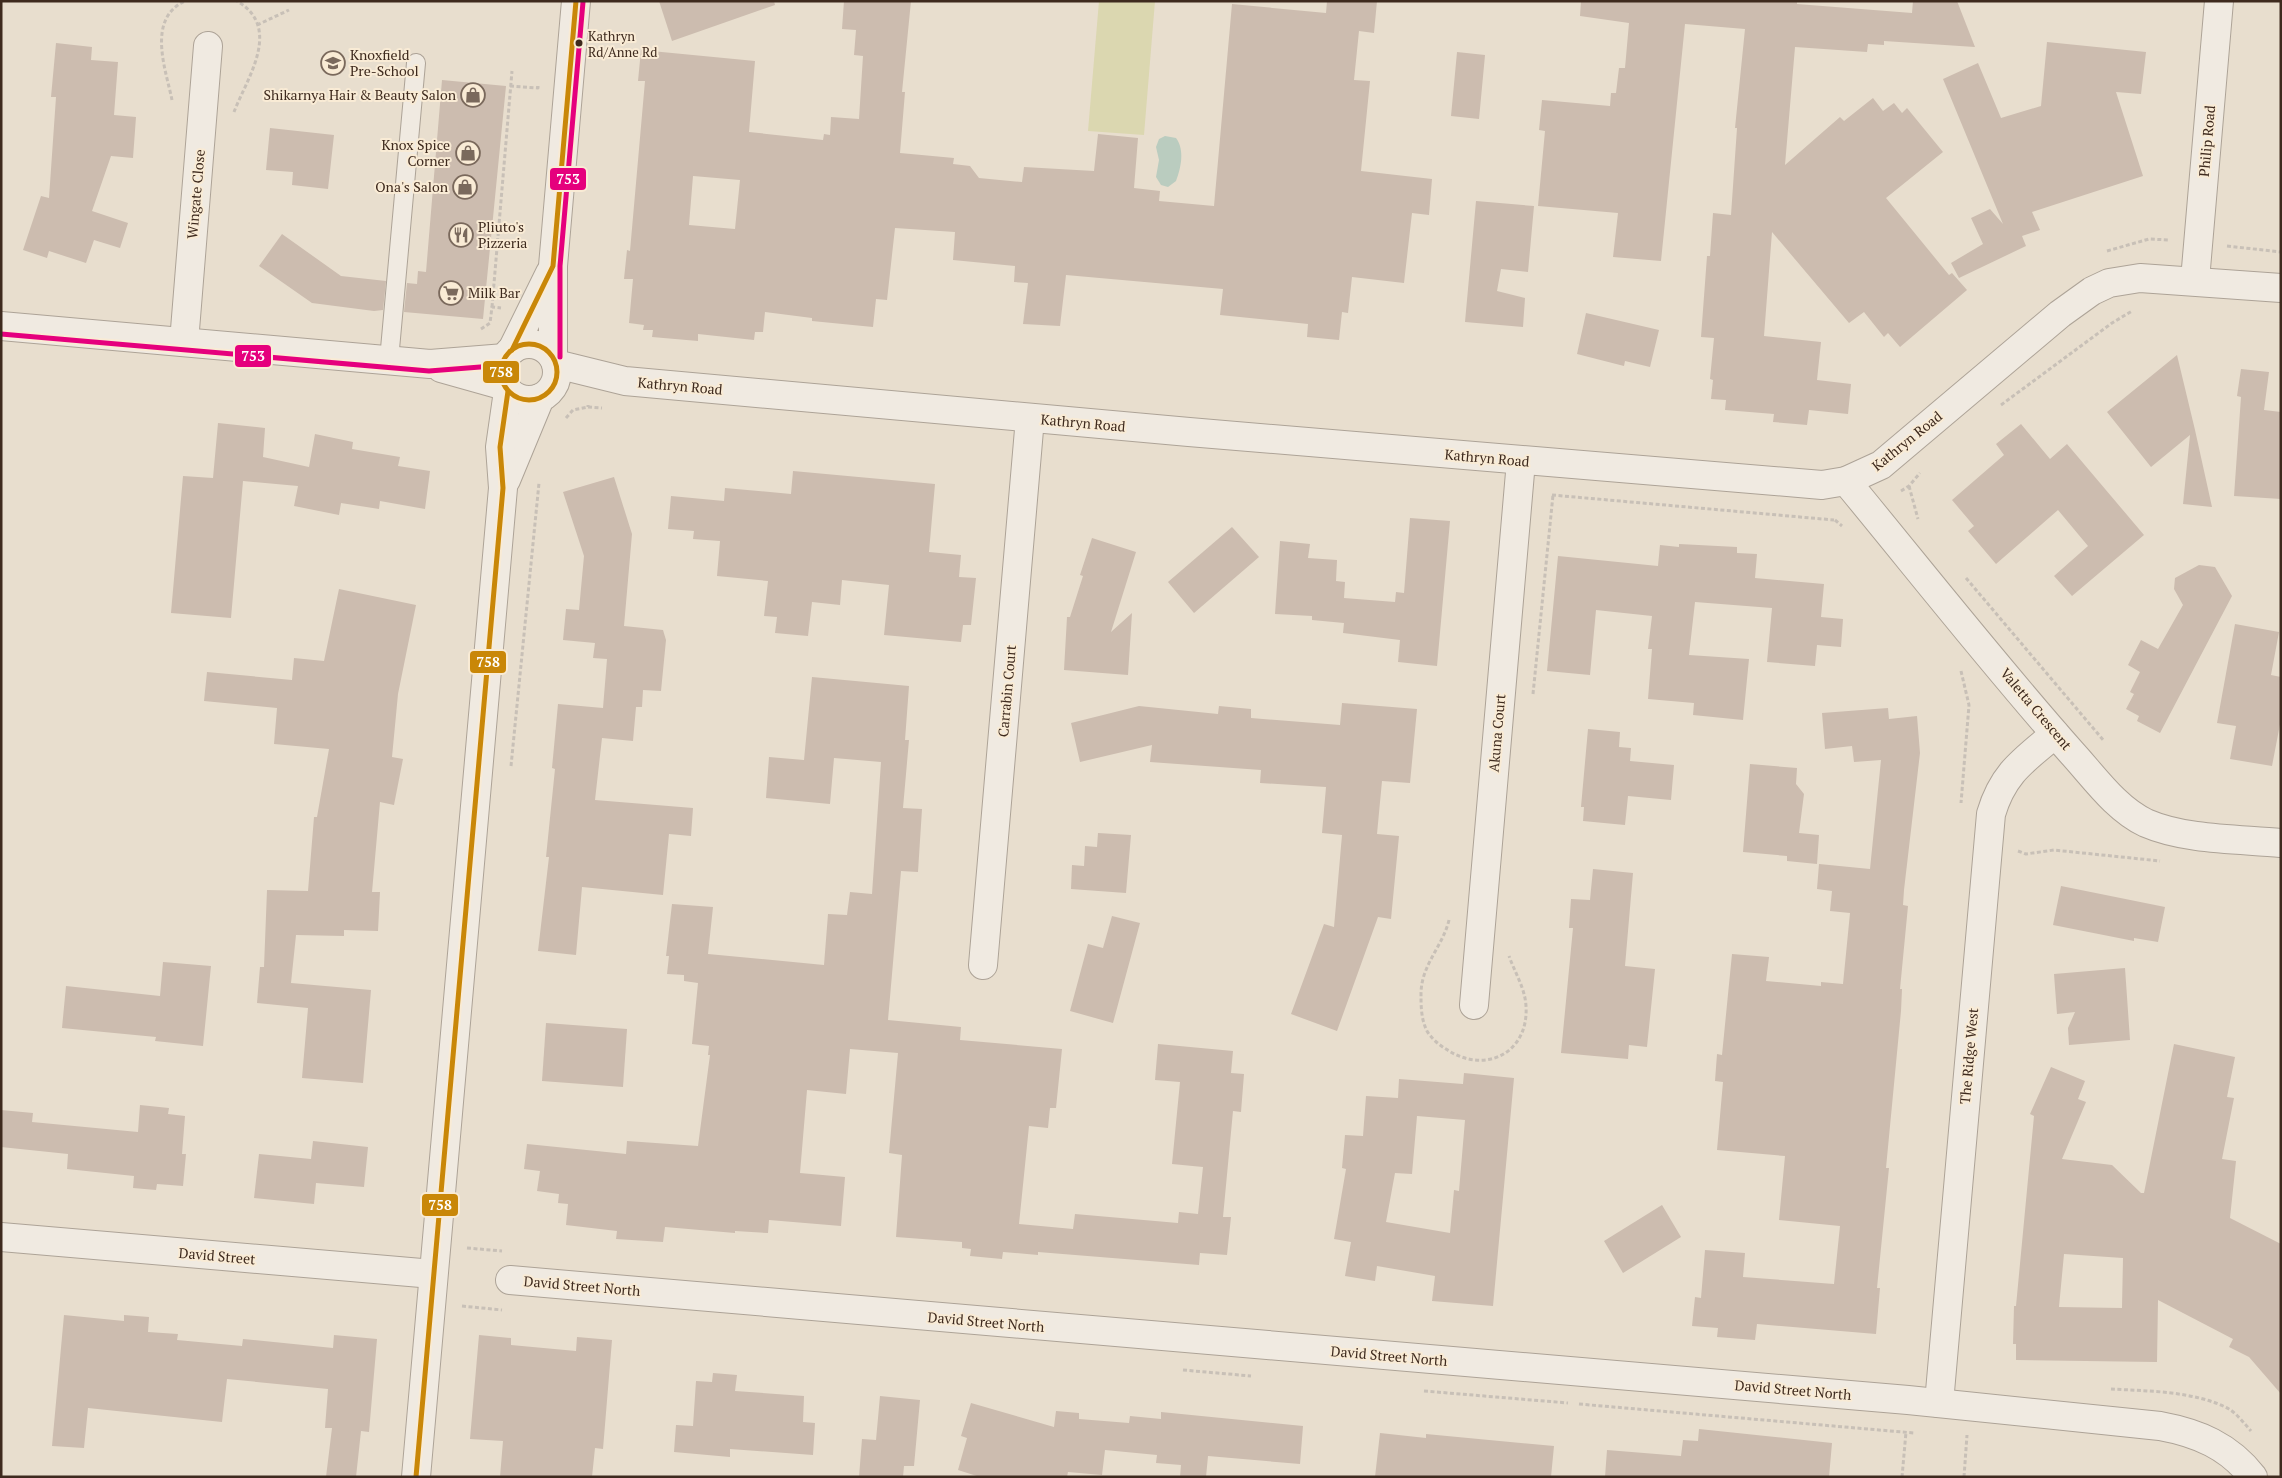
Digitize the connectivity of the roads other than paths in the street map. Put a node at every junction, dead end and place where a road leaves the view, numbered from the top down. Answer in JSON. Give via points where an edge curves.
{"nodes":[{"id":1,"x":576,"y":1,"type":"edge"},
{"id":2,"x":2219,"y":1,"type":"edge"},
{"id":3,"x":208,"y":46,"type":"dead end"},
{"id":4,"x":416,"y":63,"type":"dead end"},
{"id":5,"x":553,"y":266,"type":"junction"},
{"id":6,"x":2195,"y":280,"type":"junction"},
{"id":7,"x":2281,"y":288,"type":"edge"},
{"id":8,"x":1,"y":326,"type":"edge"},
{"id":9,"x":184,"y":342,"type":"junction"},
{"id":10,"x":508,"y":354,"type":"junction"},
{"id":11,"x":389,"y":360,"type":"junction"},
{"id":12,"x":555,"y":360,"type":"junction"},
{"id":13,"x":430,"y":364,"type":"junction"},
{"id":14,"x":625,"y":381,"type":"junction"},
{"id":15,"x":506,"y":388,"type":"junction"},
{"id":16,"x":542,"y":397,"type":"junction"},
{"id":17,"x":1030,"y":418,"type":"junction"},
{"id":18,"x":1521,"y":461,"type":"junction"},
{"id":19,"x":1846,"y":482,"type":"junction"},
{"id":20,"x":503,"y":488,"type":"junction"},
{"id":21,"x":2056,"y":734,"type":"junction"},
{"id":22,"x":2281,"y":843,"type":"edge"},
{"id":23,"x":983,"y":964,"type":"dead end"},
{"id":24,"x":1474,"y":1005,"type":"dead end"},
{"id":25,"x":1,"y":1237,"type":"edge"},
{"id":26,"x":433,"y":1274,"type":"junction"},
{"id":27,"x":510,"y":1280,"type":"dead end"},
{"id":28,"x":1939,"y":1403,"type":"junction"},
{"id":29,"x":416,"y":1477,"type":"edge"},
{"id":30,"x":2252,"y":1477,"type":"edge"}],
"edges":[{"from":1,"to":5,"type":"street"},
{"from":2,"to":6,"type":"street","name":"Philip Road"},
{"from":3,"to":9,"type":"street","name":"Wingate Close"},
{"from":4,"to":11,"type":"lane"},
{"from":5,"to":10,"type":"street"},
{"from":5,"to":12,"type":"street"},
{"from":6,"to":7,"type":"street","name":"Kathryn Road"},
{"from":6,"to":19,"type":"street","name":"Kathryn Road","via":[[2126,279],[2092,291],[2060,314],[1881,465]]},
{"from":8,"to":9,"type":"street"},
{"from":9,"to":11,"type":"street"},
{"from":10,"to":12,"type":"street","via":[[529,344],[539,345]]},
{"from":10,"to":13,"type":"street"},
{"from":10,"to":15,"type":"street","via":[[501,372]]},
{"from":11,"to":13,"type":"street"},
{"from":12,"to":14,"type":"street","name":"Kathryn Road"},
{"from":12,"to":16,"type":"street","via":[[556,382]]},
{"from":13,"to":15,"type":"street"},
{"from":14,"to":16,"type":"street","name":"Kathryn Road","via":[[566,388]]},
{"from":14,"to":17,"type":"street","name":"Kathryn Road"},
{"from":15,"to":16,"type":"street","via":[[523,399]]},
{"from":15,"to":20,"type":"street","via":[[500,447]]},
{"from":16,"to":20,"type":"street"},
{"from":17,"to":18,"type":"street","name":"Kathryn Road"},
{"from":17,"to":23,"type":"street","name":"Carrabin Court"},
{"from":18,"to":19,"type":"street","name":"Kathryn Road","via":[[1804,484]]},
{"from":18,"to":24,"type":"street","name":"Akuna Court"},
{"from":19,"to":21,"type":"street","name":"Valetta Crescent"},
{"from":20,"to":26,"type":"street"},
{"from":21,"to":22,"type":"street","name":"Valetta Crescent","via":[[2118,803],[2146,822],[2183,834]]},
{"from":21,"to":28,"type":"street","name":"The Ridge West","via":[[2012,771],[2002,785],[1991,814]]},
{"from":25,"to":26,"type":"street","name":"David Street"},
{"from":26,"to":29,"type":"street"},
{"from":27,"to":28,"type":"street","name":"David Street North"},
{"from":28,"to":30,"type":"street","name":"David Street North","via":[[2176,1429],[2221,1446]]}]}
